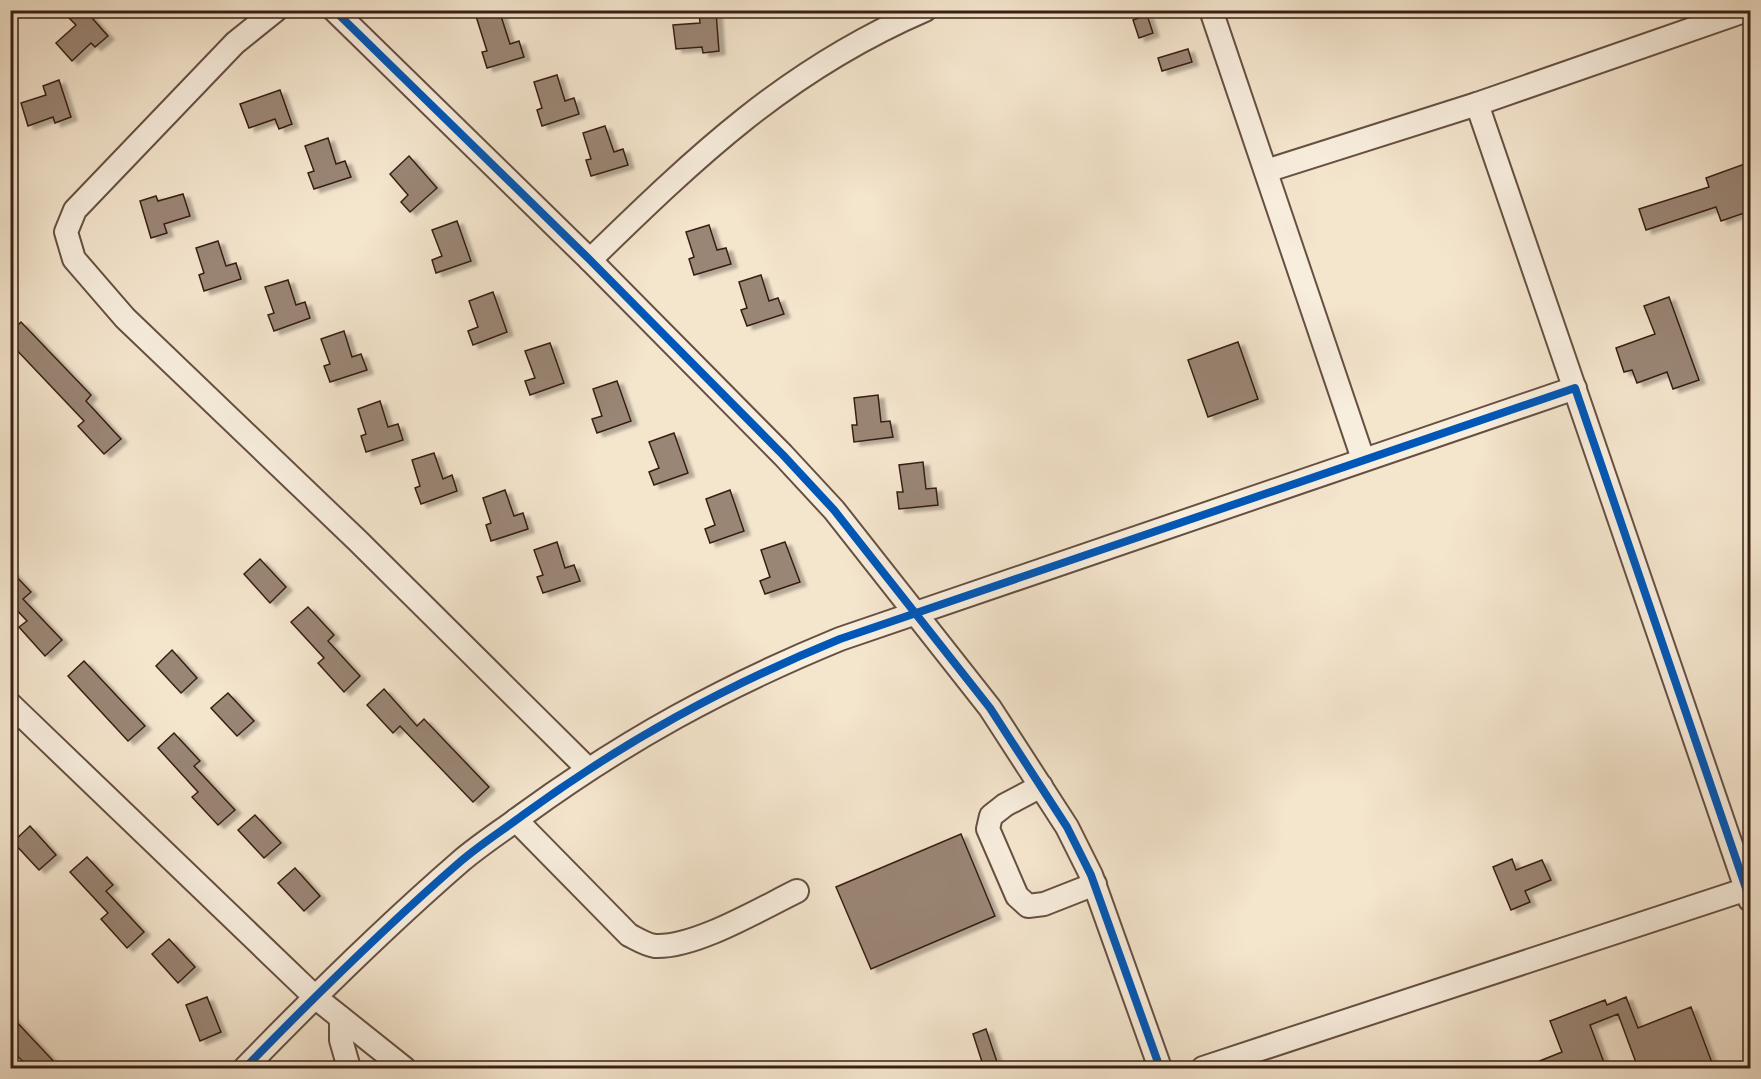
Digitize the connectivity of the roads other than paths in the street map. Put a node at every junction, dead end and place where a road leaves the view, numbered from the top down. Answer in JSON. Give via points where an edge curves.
{"nodes":[{"id":1,"x":276,"y":10,"type":"edge"},
{"id":2,"x":334,"y":10,"type":"edge"},
{"id":3,"x":925,"y":10,"type":"edge"},
{"id":4,"x":1211,"y":10,"type":"edge"},
{"id":5,"x":1747,"y":10,"type":"edge"},
{"id":6,"x":1477,"y":104,"type":"junction"},
{"id":7,"x":1266,"y":171,"type":"junction"},
{"id":8,"x":590,"y":260,"type":"junction"},
{"id":9,"x":1575,"y":388,"type":"junction"},
{"id":10,"x":1363,"y":459,"type":"junction"},
{"id":11,"x":915,"y":613,"type":"junction"},
{"id":12,"x":10,"y":704,"type":"edge"},
{"id":13,"x":587,"y":768,"type":"junction"},
{"id":14,"x":1041,"y":786,"type":"junction"},
{"id":15,"x":516,"y":820,"type":"junction"},
{"id":16,"x":1095,"y":884,"type":"junction"},
{"id":17,"x":797,"y":891,"type":"dead end"},
{"id":18,"x":1749,"y":893,"type":"edge"},
{"id":19,"x":315,"y":997,"type":"junction"},
{"id":20,"x":341,"y":1018,"type":"junction"},
{"id":21,"x":244,"y":1068,"type":"edge"},
{"id":22,"x":349,"y":1068,"type":"edge"},
{"id":23,"x":404,"y":1068,"type":"edge"},
{"id":24,"x":1160,"y":1068,"type":"edge"},
{"id":25,"x":1203,"y":1068,"type":"edge"}],
"edges":[{"from":1,"to":13,"type":"street","via":[[234,43],[75,210],[66,232],[74,259],[125,318]]},
{"from":2,"to":8,"type":"street"},
{"from":3,"to":8,"type":"street","via":[[843,50],[783,88],[678,174]]},
{"from":4,"to":7,"type":"street"},
{"from":5,"to":6,"type":"street"},
{"from":6,"to":7,"type":"street"},
{"from":6,"to":9,"type":"street"},
{"from":7,"to":10,"type":"street"},
{"from":8,"to":11,"type":"street","via":[[834,510]]},
{"from":9,"to":10,"type":"street"},
{"from":9,"to":18,"type":"street"},
{"from":10,"to":11,"type":"street"},
{"from":11,"to":13,"type":"street","via":[[760,672]]},
{"from":11,"to":14,"type":"street","via":[[990,708]]},
{"from":12,"to":19,"type":"street"},
{"from":13,"to":15,"type":"street"},
{"from":14,"to":16,"type":"street"},
{"from":14,"to":16,"type":"street","via":[[1005,804],[991,816],[988,829],[1017,896],[1028,906],[1044,904]]},
{"from":15,"to":17,"type":"street","via":[[629,935],[651,946],[698,938]]},
{"from":15,"to":19,"type":"street","via":[[462,860]]},
{"from":16,"to":24,"type":"street"},
{"from":18,"to":25,"type":"street"},
{"from":19,"to":20,"type":"street"},
{"from":19,"to":21,"type":"street"},
{"from":20,"to":22,"type":"street","via":[[341,1040]]},
{"from":20,"to":23,"type":"street"}]}
